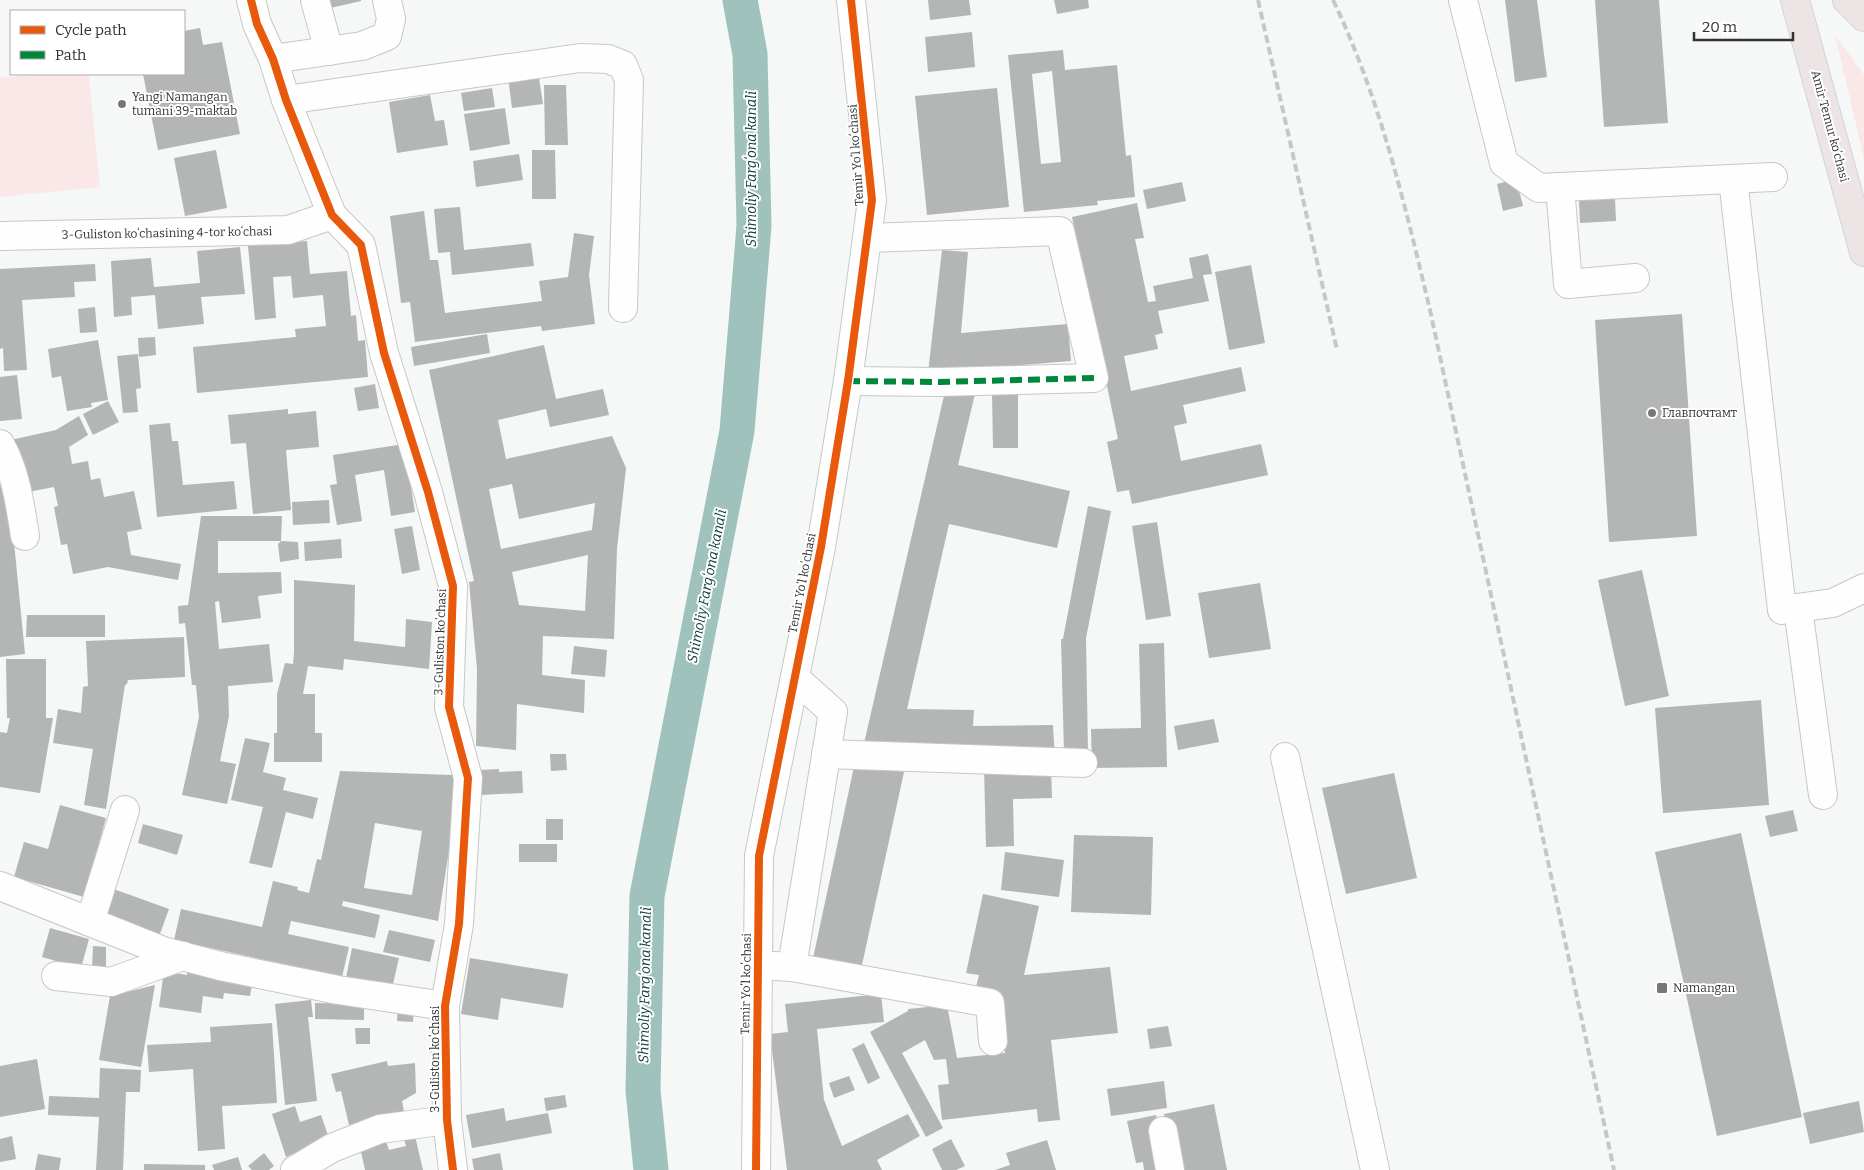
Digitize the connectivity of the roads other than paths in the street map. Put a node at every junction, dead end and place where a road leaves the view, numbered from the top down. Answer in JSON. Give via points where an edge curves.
{"nodes":[{"id":1,"x":251,"y":0,"type":"edge"},
{"id":2,"x":315,"y":0,"type":"edge"},
{"id":3,"x":387,"y":0,"type":"edge"},
{"id":4,"x":851,"y":0,"type":"edge"},
{"id":5,"x":1463,"y":0,"type":"edge"},
{"id":6,"x":1795,"y":0,"type":"edge"},
{"id":7,"x":1847,"y":0,"type":"edge"},
{"id":8,"x":1864,"y":17,"type":"edge"},
{"id":9,"x":329,"y":51,"type":"junction"},
{"id":10,"x":273,"y":60,"type":"junction"},
{"id":11,"x":286,"y":100,"type":"junction"},
{"id":12,"x":1773,"y":177,"type":"dead end"},
{"id":13,"x":1733,"y":179,"type":"junction"},
{"id":14,"x":1560,"y":187,"type":"junction"},
{"id":15,"x":332,"y":215,"type":"junction"},
{"id":16,"x":0,"y":236,"type":"edge"},
{"id":17,"x":868,"y":238,"type":"junction"},
{"id":18,"x":1864,"y":252,"type":"edge"},
{"id":19,"x":1636,"y":278,"type":"dead end"},
{"id":20,"x":623,"y":308,"type":"dead end"},
{"id":21,"x":848,"y":381,"type":"junction"},
{"id":22,"x":0,"y":444,"type":"edge"},
{"id":23,"x":25,"y":536,"type":"dead end"},
{"id":24,"x":1864,"y":588,"type":"edge"},
{"id":25,"x":1798,"y":608,"type":"junction"},
{"id":26,"x":795,"y":678,"type":"junction"},
{"id":27,"x":826,"y":754,"type":"junction"},
{"id":28,"x":1285,"y":757,"type":"dead end"},
{"id":29,"x":1083,"y":763,"type":"dead end"},
{"id":30,"x":1823,"y":795,"type":"dead end"},
{"id":31,"x":125,"y":810,"type":"dead end"},
{"id":32,"x":0,"y":886,"type":"edge"},
{"id":33,"x":90,"y":922,"type":"junction"},
{"id":34,"x":183,"y":956,"type":"junction"},
{"id":35,"x":758,"y":965,"type":"junction"},
{"id":36,"x":792,"y":967,"type":"junction"},
{"id":37,"x":56,"y":976,"type":"dead end"},
{"id":38,"x":445,"y":1006,"type":"junction"},
{"id":39,"x":993,"y":1041,"type":"dead end"},
{"id":40,"x":447,"y":1120,"type":"junction"},
{"id":41,"x":1163,"y":1131,"type":"dead end"},
{"id":42,"x":295,"y":1170,"type":"edge"},
{"id":43,"x":453,"y":1170,"type":"edge"},
{"id":44,"x":756,"y":1170,"type":"edge"},
{"id":45,"x":1170,"y":1170,"type":"edge"},
{"id":46,"x":1375,"y":1170,"type":"edge"}],
"edges":[{"from":1,"to":10,"type":"street","via":[[257,24]]},
{"from":2,"to":9,"type":"street"},
{"from":3,"to":9,"type":"street","via":[[391,19],[387,36],[362,46]]},
{"from":4,"to":17,"type":"street","name":"Temir Yoʻl koʻchasi","via":[[872,200]]},
{"from":5,"to":14,"type":"street","via":[[1504,163],[1539,188]]},
{"from":6,"to":18,"type":"main road","name":"Amir Temur koʻchasi"},
{"from":7,"to":8,"type":"main road"},
{"from":9,"to":10,"type":"street"},
{"from":10,"to":11,"type":"street"},
{"from":11,"to":15,"type":"street"},
{"from":11,"to":20,"type":"street","via":[[580,58],[608,59],[623,65],[629,80]]},
{"from":12,"to":13,"type":"street"},
{"from":13,"to":14,"type":"street"},
{"from":13,"to":25,"type":"street","via":[[1782,610]]},
{"from":14,"to":19,"type":"street","via":[[1568,284]]},
{"from":15,"to":16,"type":"street","name":"3-Guliston koʻchasining 4-tor koʻchasi","via":[[288,230]]},
{"from":15,"to":38,"type":"street","name":"3-Guliston koʻchasi","via":[[361,245],[384,353],[428,492],[453,586],[449,707],[468,778],[459,924]]},
{"from":17,"to":21,"type":"street","name":"Temir Yoʻl koʻchasi"},
{"from":17,"to":21,"type":"street","via":[[1060,231],[1094,378]]},
{"from":21,"to":26,"type":"street","name":"Temir Yoʻl koʻchasi","via":[[821,547]]},
{"from":22,"to":23,"type":"street","via":[[18,492]]},
{"from":24,"to":25,"type":"street","via":[[1834,603]]},
{"from":25,"to":30,"type":"street"},
{"from":26,"to":27,"type":"street","via":[[833,712]]},
{"from":26,"to":35,"type":"street","name":"Temir Yoʻl koʻchasi","via":[[759,856]]},
{"from":27,"to":29,"type":"street"},
{"from":27,"to":36,"type":"street"},
{"from":28,"to":46,"type":"street"},
{"from":31,"to":33,"type":"street"},
{"from":32,"to":33,"type":"street"},
{"from":33,"to":34,"type":"street"},
{"from":34,"to":37,"type":"street","via":[[111,982]]},
{"from":34,"to":38,"type":"street","via":[[338,990]]},
{"from":35,"to":36,"type":"street"},
{"from":35,"to":44,"type":"street","name":"Temir Yoʻl koʻchasi"},
{"from":36,"to":39,"type":"street","via":[[990,1003]]},
{"from":38,"to":40,"type":"street","name":"3-Guliston koʻchasi"},
{"from":40,"to":42,"type":"street","via":[[380,1129],[332,1148]]},
{"from":40,"to":43,"type":"street","name":"3-Guliston koʻchasi"},
{"from":41,"to":45,"type":"street"}]}
